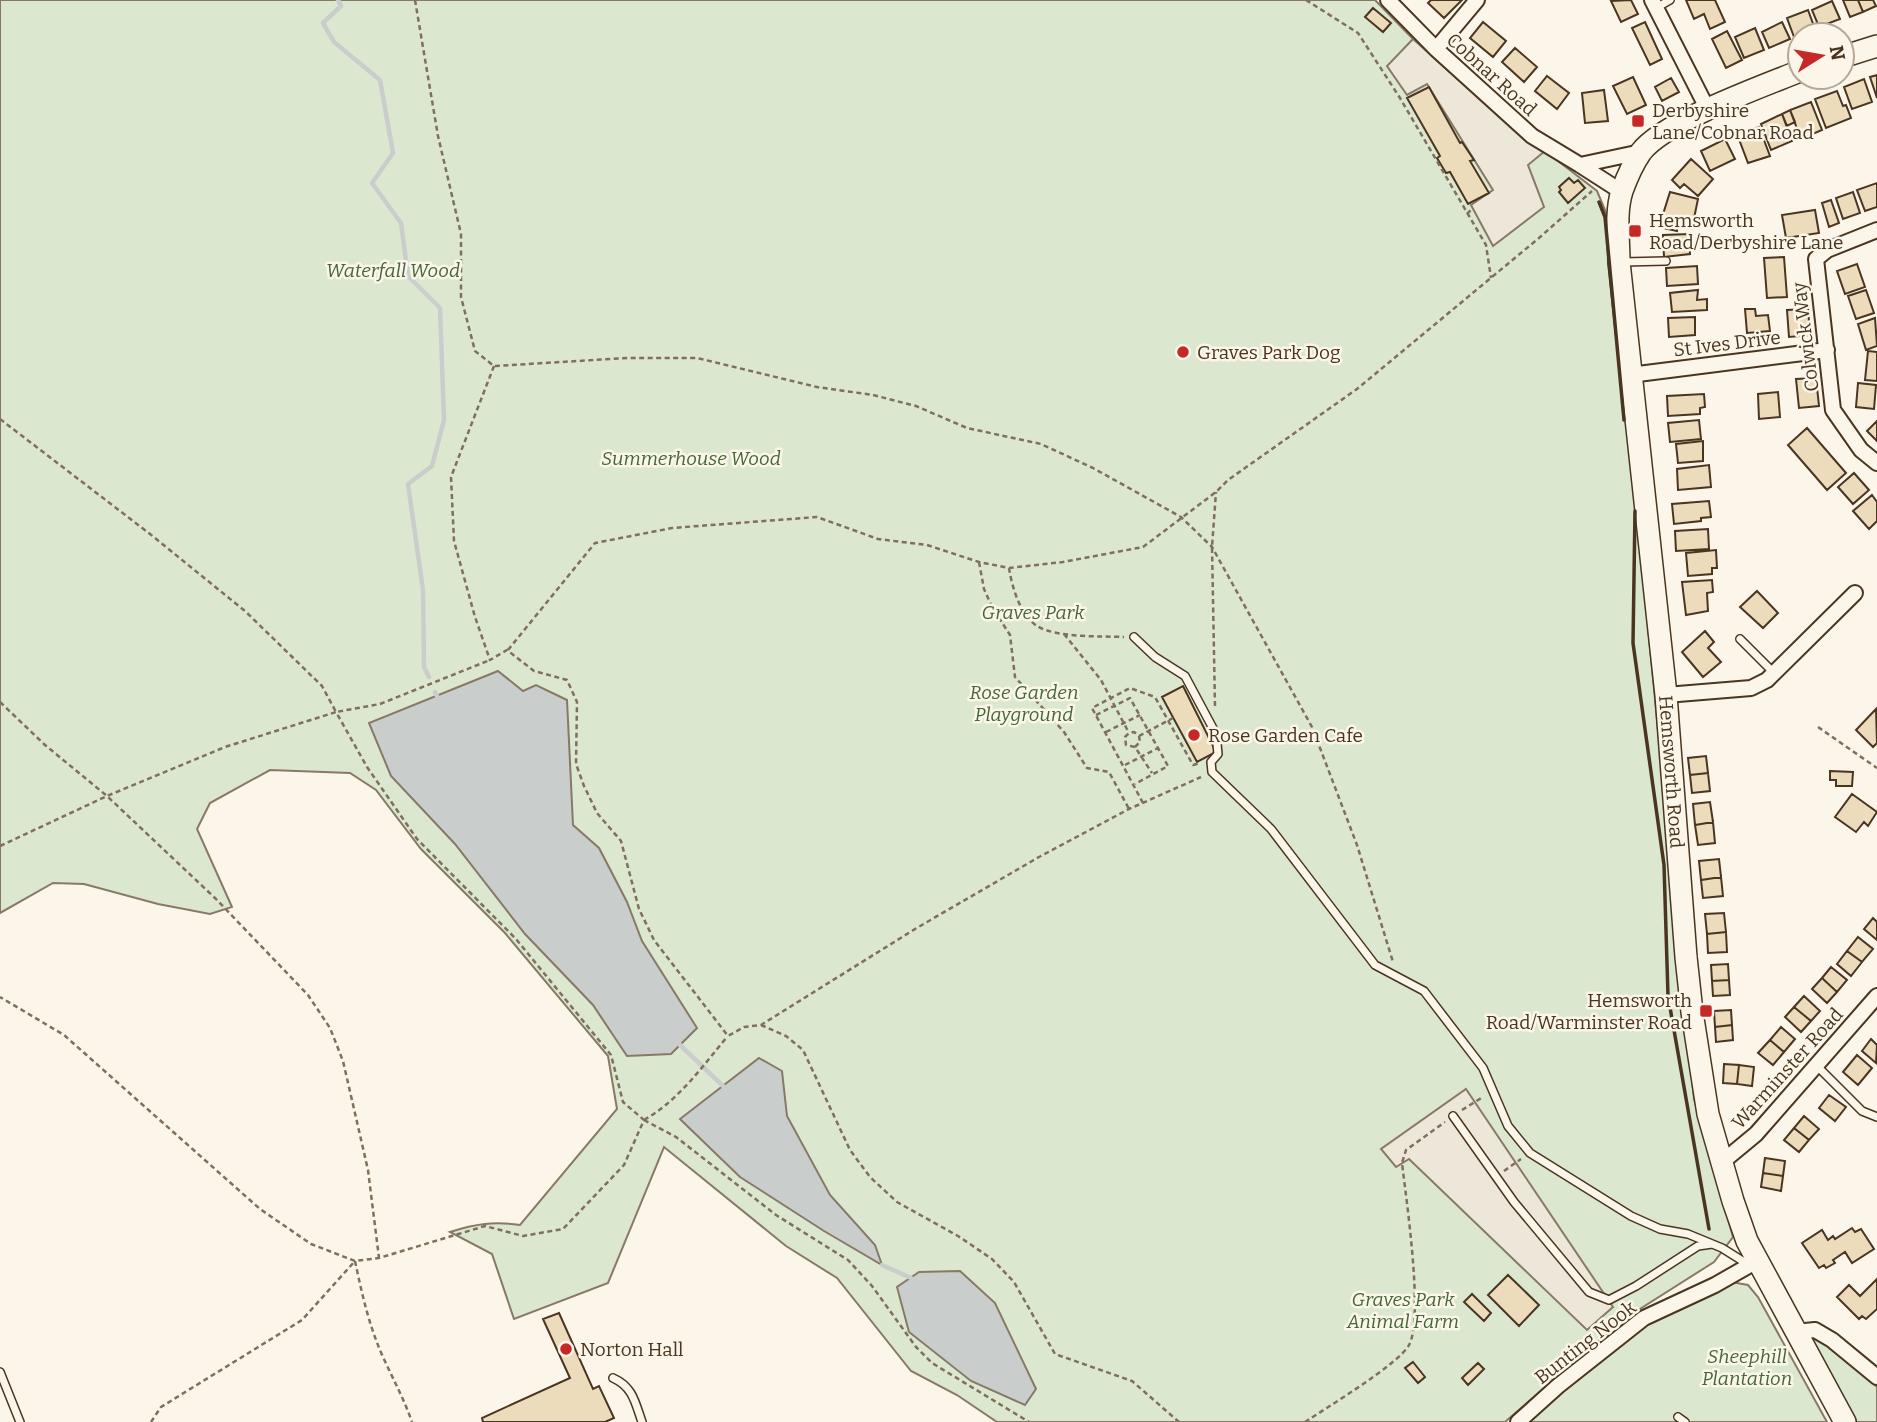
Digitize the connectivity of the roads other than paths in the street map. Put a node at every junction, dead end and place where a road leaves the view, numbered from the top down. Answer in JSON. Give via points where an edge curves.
{"nodes":[{"id":1,"x":1388,"y":0,"type":"edge"},
{"id":2,"x":1477,"y":0,"type":"edge"},
{"id":3,"x":1670,"y":0,"type":"edge"},
{"id":4,"x":1654,"y":4,"type":"edge"},
{"id":5,"x":1877,"y":46,"type":"edge"},
{"id":6,"x":1436,"y":49,"type":"junction"},
{"id":7,"x":1856,"y":53,"type":"edge"},
{"id":8,"x":1786,"y":77,"type":"edge"},
{"id":9,"x":1708,"y":110,"type":"junction"},
{"id":10,"x":1641,"y":152,"type":"junction"},
{"id":11,"x":1580,"y":165,"type":"junction"},
{"id":12,"x":1622,"y":192,"type":"junction"},
{"id":13,"x":1877,"y":230,"type":"edge"},
{"id":14,"x":1666,"y":261,"type":"dead end"},
{"id":15,"x":1619,"y":262,"type":"junction"},
{"id":16,"x":1827,"y":350,"type":"junction"},
{"id":17,"x":1630,"y":375,"type":"junction"},
{"id":18,"x":1877,"y":462,"type":"edge"},
{"id":19,"x":1855,"y":593,"type":"dead end"},
{"id":20,"x":1134,"y":637,"type":"road end"},
{"id":21,"x":1740,"y":639,"type":"dead end"},
{"id":22,"x":1774,"y":673,"type":"junction"},
{"id":23,"x":1666,"y":695,"type":"junction"},
{"id":24,"x":1877,"y":996,"type":"edge"},
{"id":25,"x":1817,"y":1066,"type":"junction"},
{"id":26,"x":1452,"y":1116,"type":"dead end"},
{"id":27,"x":1877,"y":1117,"type":"edge"},
{"id":28,"x":1721,"y":1163,"type":"junction"},
{"id":29,"x":1713,"y":1244,"type":"junction"},
{"id":30,"x":1753,"y":1263,"type":"junction"},
{"id":31,"x":1795,"y":1332,"type":"junction"},
{"id":32,"x":0,"y":1372,"type":"edge"},
{"id":33,"x":1877,"y":1377,"type":"edge"},
{"id":34,"x":613,"y":1378,"type":"dead end"},
{"id":35,"x":20,"y":1422,"type":"edge"},
{"id":36,"x":642,"y":1422,"type":"edge"},
{"id":37,"x":1518,"y":1422,"type":"edge"},
{"id":38,"x":1845,"y":1422,"type":"edge"}],
"edges":[{"from":1,"to":6,"type":"street","name":"Cobnar Road"},
{"from":2,"to":6,"type":"street"},
{"from":3,"to":4,"type":"lane"},
{"from":4,"to":9,"type":"street"},
{"from":5,"to":7,"type":"street"},
{"from":6,"to":11,"type":"street","name":"Cobnar Road","via":[[1529,139]]},
{"from":8,"to":9,"type":"street"},
{"from":9,"to":10,"type":"street","via":[[1663,133]]},
{"from":10,"to":11,"type":"street"},
{"from":10,"to":12,"type":"street","name":"Hemsworth Road"},
{"from":11,"to":12,"type":"street","name":"Cobnar Road"},
{"from":12,"to":15,"type":"street","name":"Hemsworth Road"},
{"from":13,"to":16,"type":"street","name":"Colwick Way","via":[[1815,259]]},
{"from":14,"to":15,"type":"lane"},
{"from":15,"to":17,"type":"street","name":"Hemsworth Road"},
{"from":16,"to":17,"type":"street","name":"St Ives Drive"},
{"from":16,"to":18,"type":"street","name":"Colwick Way","via":[[1833,410],[1861,450]]},
{"from":17,"to":23,"type":"street","name":"Hemsworth Road"},
{"from":19,"to":22,"type":"street"},
{"from":20,"to":29,"type":"lane","via":[[1185,676],[1216,734],[1218,754],[1211,762],[1212,772],[1271,829],[1375,964],[1424,991],[1483,1068],[1508,1126],[1530,1153],[1630,1216]]},
{"from":21,"to":22,"type":"lane"},
{"from":22,"to":23,"type":"street","via":[[1751,688]]},
{"from":23,"to":28,"type":"street","name":"Hemsworth Road","via":[[1692,1012],[1708,1114]]},
{"from":24,"to":25,"type":"street","name":"Warminster Road"},
{"from":25,"to":27,"type":"lane","via":[[1862,1111]]},
{"from":25,"to":28,"type":"street","name":"Warminster Road","via":[[1756,1133]]},
{"from":26,"to":29,"type":"lane","via":[[1514,1202],[1589,1292],[1609,1300],[1698,1246]]},
{"from":28,"to":30,"type":"street","name":"Hemsworth Road"},
{"from":29,"to":30,"type":"lane"},
{"from":30,"to":31,"type":"street","name":"Hemsworth Road"},
{"from":30,"to":37,"type":"street","name":"Bunting Nook","via":[[1644,1318]]},
{"from":31,"to":33,"type":"street","via":[[1815,1331],[1832,1340]]},
{"from":31,"to":38,"type":"street","name":"Hemsworth Road"},
{"from":32,"to":35,"type":"lane"},
{"from":34,"to":36,"type":"lane","via":[[625,1384],[634,1397]]}]}
